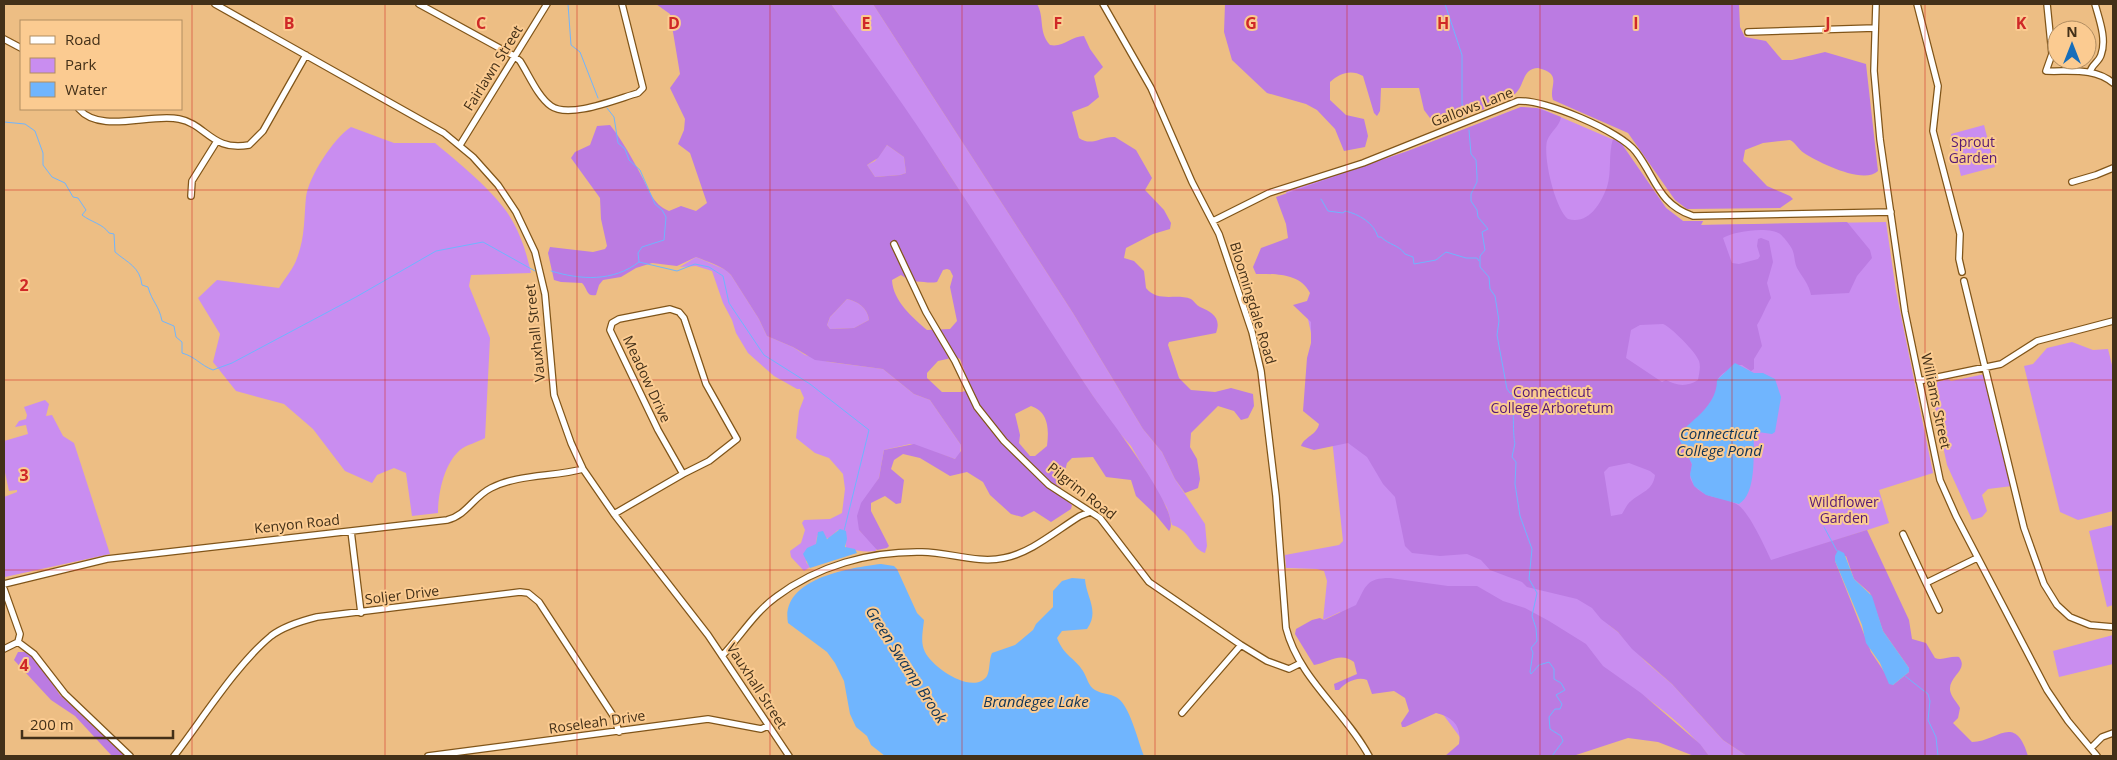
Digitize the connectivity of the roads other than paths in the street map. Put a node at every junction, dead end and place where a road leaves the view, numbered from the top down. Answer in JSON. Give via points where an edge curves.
{"nodes":[{"id":1,"x":215,"y":4,"type":"edge"},
{"id":2,"x":419,"y":4,"type":"edge"},
{"id":3,"x":546,"y":4,"type":"edge"},
{"id":4,"x":622,"y":4,"type":"edge"},
{"id":5,"x":1103,"y":4,"type":"edge"},
{"id":6,"x":1917,"y":4,"type":"edge"},
{"id":7,"x":2047,"y":4,"type":"edge"},
{"id":8,"x":2095,"y":4,"type":"edge"},
{"id":9,"x":1876,"y":7,"type":"edge"},
{"id":10,"x":1875,"y":28,"type":"junction"},
{"id":11,"x":1748,"y":32,"type":"dead end"},
{"id":12,"x":4,"y":39,"type":"edge"},
{"id":13,"x":20,"y":47,"type":"edge"},
{"id":14,"x":306,"y":55,"type":"junction"},
{"id":15,"x":514,"y":56,"type":"junction"},
{"id":16,"x":2090,"y":72,"type":"junction"},
{"id":17,"x":2113,"y":83,"type":"edge"},
{"id":18,"x":80,"y":110,"type":"edge"},
{"id":19,"x":217,"y":141,"type":"junction"},
{"id":20,"x":460,"y":144,"type":"junction"},
{"id":21,"x":2113,"y":168,"type":"edge"},
{"id":22,"x":2072,"y":182,"type":"dead end"},
{"id":23,"x":191,"y":196,"type":"dead end"},
{"id":24,"x":1891,"y":212,"type":"junction"},
{"id":25,"x":1213,"y":221,"type":"junction"},
{"id":26,"x":894,"y":244,"type":"dead end"},
{"id":27,"x":1962,"y":272,"type":"dead end"},
{"id":28,"x":1964,"y":281,"type":"dead end"},
{"id":29,"x":2113,"y":321,"type":"edge"},
{"id":30,"x":1986,"y":367,"type":"junction"},
{"id":31,"x":1919,"y":381,"type":"junction"},
{"id":32,"x":583,"y":468,"type":"junction"},
{"id":33,"x":682,"y":474,"type":"junction"},
{"id":34,"x":1090,"y":512,"type":"junction"},
{"id":35,"x":614,"y":514,"type":"junction"},
{"id":36,"x":351,"y":531,"type":"junction"},
{"id":37,"x":1903,"y":534,"type":"dead end"},
{"id":38,"x":1977,"y":558,"type":"junction"},
{"id":39,"x":1926,"y":583,"type":"junction"},
{"id":40,"x":4,"y":584,"type":"edge"},
{"id":41,"x":4,"y":589,"type":"edge"},
{"id":42,"x":1939,"y":610,"type":"dead end"},
{"id":43,"x":362,"y":613,"type":"junction"},
{"id":44,"x":2113,"y":627,"type":"edge"},
{"id":45,"x":18,"y":642,"type":"junction"},
{"id":46,"x":1241,"y":645,"type":"junction"},
{"id":47,"x":4,"y":649,"type":"edge"},
{"id":48,"x":722,"y":656,"type":"junction"},
{"id":49,"x":1301,"y":663,"type":"junction"},
{"id":50,"x":1182,"y":713,"type":"dead end"},
{"id":51,"x":768,"y":726,"type":"junction"},
{"id":52,"x":619,"y":732,"type":"junction"},
{"id":53,"x":2113,"y":733,"type":"edge"},
{"id":54,"x":2090,"y":748,"type":"junction"},
{"id":55,"x":130,"y":756,"type":"edge"},
{"id":56,"x":174,"y":756,"type":"edge"},
{"id":57,"x":428,"y":756,"type":"edge"},
{"id":58,"x":789,"y":756,"type":"edge"},
{"id":59,"x":1369,"y":756,"type":"edge"},
{"id":60,"x":2098,"y":756,"type":"edge"}],
"edges":[{"from":1,"to":14,"type":"street","name":"Vauxhall Street"},
{"from":2,"to":15,"type":"street"},
{"from":3,"to":15,"type":"street","name":"Fairlawn Street"},
{"from":4,"to":15,"type":"street","via":[[642,91],[571,111],[557,109],[546,102]]},
{"from":5,"to":25,"type":"street","name":"Bloomingdale Road","via":[[1151,88],[1192,182]]},
{"from":6,"to":27,"type":"street","via":[[1938,85],[1933,131],[1960,234]]},
{"from":7,"to":16,"type":"street","via":[[2052,54],[2046,70]]},
{"from":8,"to":16,"type":"street","via":[[2102,33],[2102,50]]},
{"from":9,"to":10,"type":"street","name":"Williams Street"},
{"from":10,"to":11,"type":"street"},
{"from":10,"to":24,"type":"street","name":"Williams Street","via":[[1876,100]]},
{"from":12,"to":13,"type":"street"},
{"from":14,"to":19,"type":"street","via":[[256,140],[238,147]]},
{"from":14,"to":20,"type":"street","name":"Vauxhall Street","via":[[422,119]]},
{"from":15,"to":20,"type":"street","name":"Fairlawn Street"},
{"from":16,"to":17,"type":"street"},
{"from":18,"to":19,"type":"street","via":[[108,122],[182,119]]},
{"from":19,"to":23,"type":"street","via":[[192,181]]},
{"from":20,"to":32,"type":"street","name":"Vauxhall Street","via":[[487,171],[508,199],[535,252],[544,294],[554,395]]},
{"from":21,"to":22,"type":"street"},
{"from":24,"to":25,"type":"street","name":"Gallows Lane","via":[[1693,216],[1670,204],[1636,151],[1618,136],[1548,105],[1527,100],[1363,163],[1269,193]]},
{"from":24,"to":31,"type":"street","name":"Williams Street","via":[[1905,312]]},
{"from":25,"to":49,"type":"street","name":"Bloomingdale Road","via":[[1231,266],[1258,356],[1276,496],[1286,628]]},
{"from":26,"to":34,"type":"street","name":"Pilgrim Road","via":[[977,407],[1004,441],[1049,484]]},
{"from":28,"to":30,"type":"street"},
{"from":29,"to":30,"type":"street","via":[[2035,342],[2008,361]]},
{"from":30,"to":31,"type":"street"},
{"from":30,"to":44,"type":"street","via":[[2024,528],[2045,588],[2072,618],[2093,626]]},
{"from":31,"to":38,"type":"street","name":"Williams Street","via":[[1940,480]]},
{"from":32,"to":35,"type":"street","name":"Vauxhall Street"},
{"from":32,"to":36,"type":"street","name":"Kenyon Road","via":[[500,484],[483,493],[466,511],[454,518]]},
{"from":33,"to":33,"type":"street","name":"Meadow Drive","via":[[731,445],[737,439],[736,434],[706,384],[684,318],[679,312],[670,309],[619,320],[612,324],[610,330]]},
{"from":33,"to":35,"type":"street","name":"Meadow Drive"},
{"from":34,"to":46,"type":"street","name":"Pilgrim Road","via":[[1108,526],[1149,582]]},
{"from":34,"to":48,"type":"street","via":[[1026,550],[1005,558],[982,560],[941,552],[920,552],[862,558],[830,566],[775,597]]},
{"from":35,"to":48,"type":"street","name":"Vauxhall Street"},
{"from":36,"to":40,"type":"street","name":"Kenyon Road","via":[[108,559]]},
{"from":36,"to":43,"type":"street"},
{"from":37,"to":39,"type":"street"},
{"from":38,"to":39,"type":"street"},
{"from":38,"to":54,"type":"street","name":"Williams Street","via":[[2047,690]]},
{"from":39,"to":42,"type":"street"},
{"from":41,"to":45,"type":"street","via":[[20,634]]},
{"from":43,"to":52,"type":"street","name":"Soljer Drive","via":[[528,593],[540,602],[614,717]]},
{"from":43,"to":56,"type":"street","name":"Soljer Drive","via":[[317,617],[293,623],[272,635],[251,655]]},
{"from":45,"to":47,"type":"street"},
{"from":45,"to":55,"type":"street","via":[[34,654],[65,694]]},
{"from":46,"to":49,"type":"street","name":"Pilgrim Road","via":[[1284,668]]},
{"from":46,"to":50,"type":"street"},
{"from":48,"to":51,"type":"street","name":"Vauxhall Street"},
{"from":49,"to":59,"type":"street","name":"Bloomingdale Road","via":[[1353,728]]},
{"from":51,"to":52,"type":"street","name":"Roseleah Drive","via":[[761,729],[708,719]]},
{"from":51,"to":58,"type":"street","name":"Vauxhall Street"},
{"from":52,"to":57,"type":"street","name":"Roseleah Drive"},
{"from":53,"to":54,"type":"street","via":[[2102,737]]},
{"from":54,"to":60,"type":"street","name":"Williams Street"}]}
